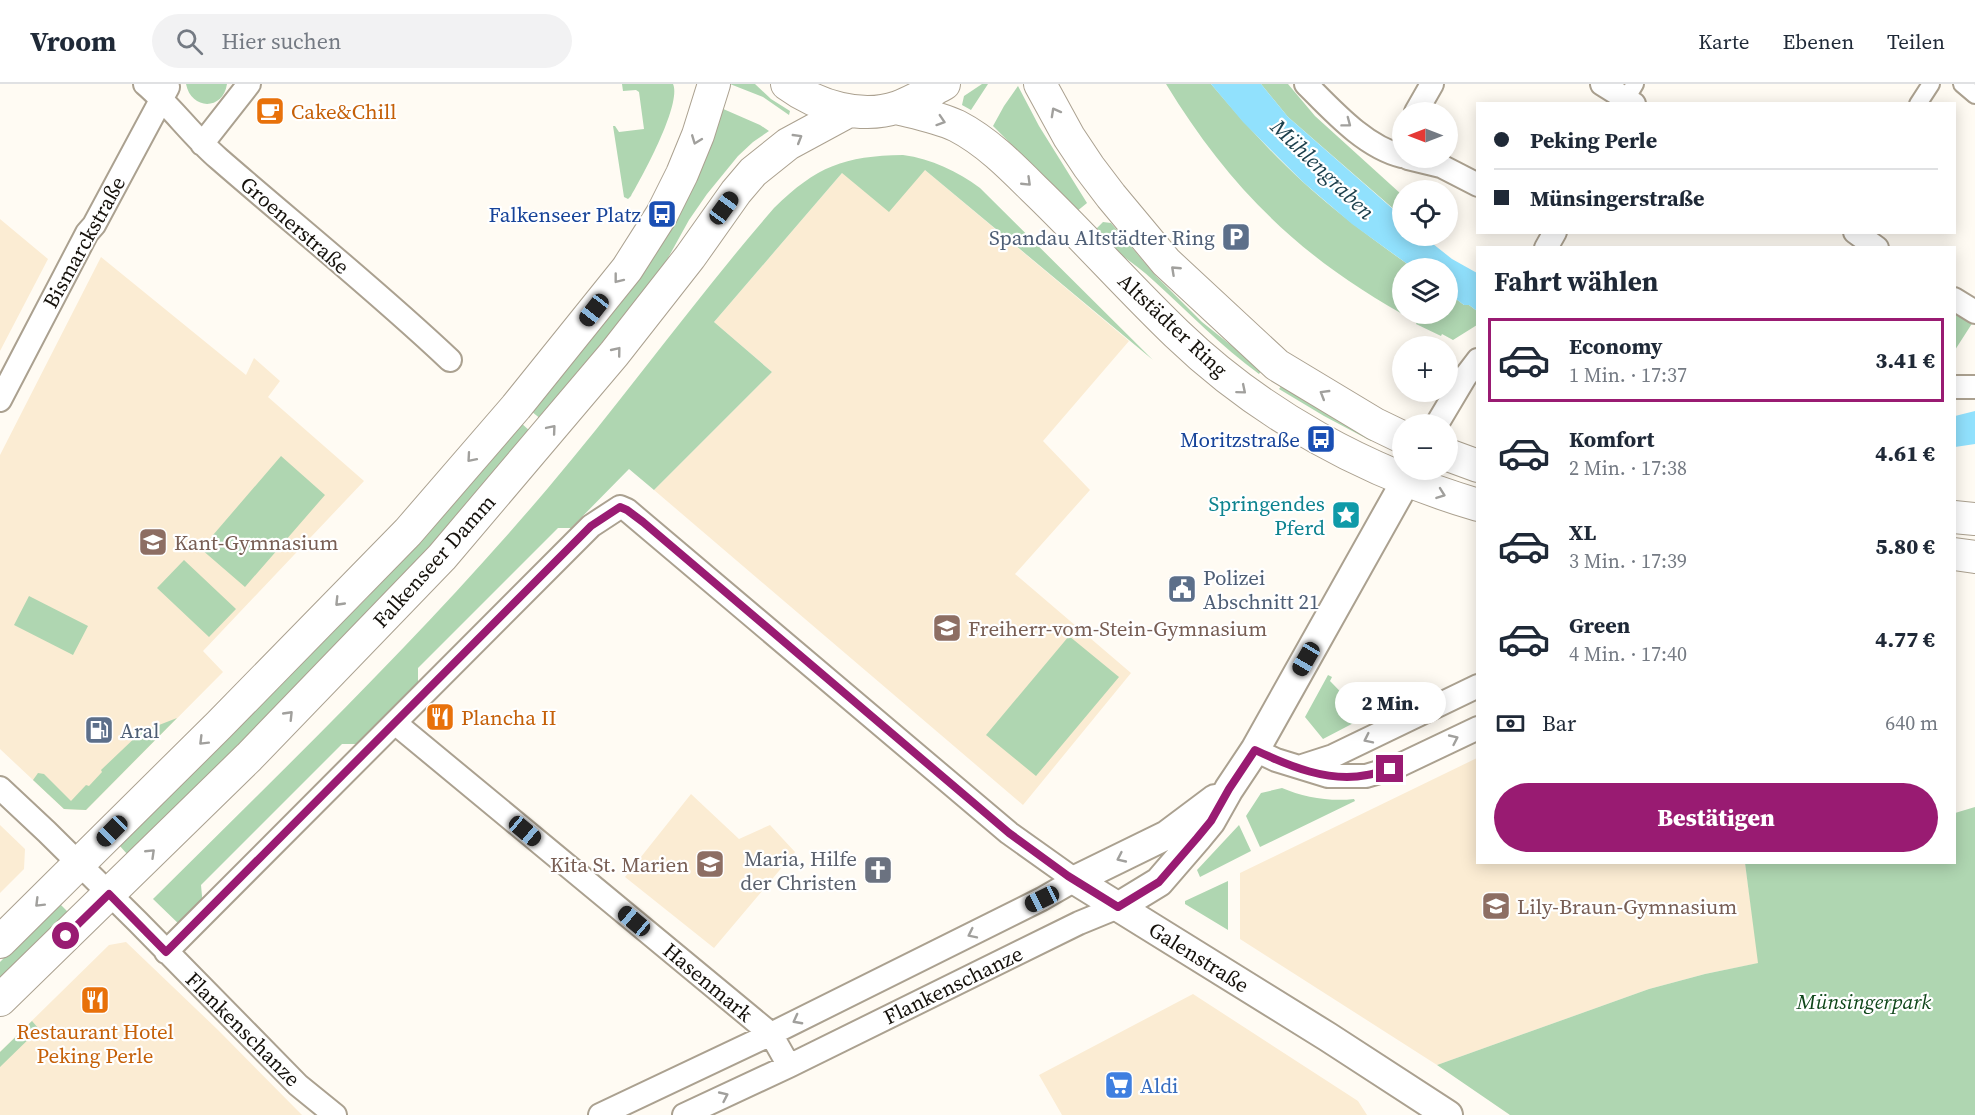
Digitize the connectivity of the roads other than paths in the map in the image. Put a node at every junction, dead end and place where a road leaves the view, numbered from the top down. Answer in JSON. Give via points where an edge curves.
{"nodes":[{"id":1,"x":249,"y":84,"type":"edge"},
{"id":2,"x":714,"y":84,"type":"edge"},
{"id":3,"x":787,"y":84,"type":"edge"},
{"id":4,"x":944,"y":84,"type":"edge"},
{"id":5,"x":1040,"y":84,"type":"edge"},
{"id":6,"x":1306,"y":84,"type":"edge"},
{"id":7,"x":1432,"y":84,"type":"edge"},
{"id":8,"x":1602,"y":84,"type":"edge"},
{"id":9,"x":1931,"y":84,"type":"edge"},
{"id":10,"x":1962,"y":84,"type":"edge"},
{"id":11,"x":159,"y":89,"type":"edge"},
{"id":12,"x":1975,"y":95,"type":"edge"},
{"id":13,"x":1630,"y":98,"type":"edge"},
{"id":14,"x":1422,"y":102,"type":"edge"},
{"id":15,"x":1919,"y":102,"type":"edge"},
{"id":16,"x":896,"y":108,"type":"junction"},
{"id":17,"x":849,"y":111,"type":"junction"},
{"id":18,"x":202,"y":144,"type":"junction"},
{"id":19,"x":1392,"y":149,"type":"edge"},
{"id":20,"x":1445,"y":168,"type":"edge"},
{"id":21,"x":1476,"y":184,"type":"edge"},
{"id":22,"x":1858,"y":234,"type":"edge"},
{"id":23,"x":1874,"y":246,"type":"edge"},
{"id":24,"x":1956,"y":299,"type":"edge"},
{"id":25,"x":1975,"y":312,"type":"edge"},
{"id":26,"x":450,"y":360,"type":"dead end"},
{"id":27,"x":1476,"y":363,"type":"edge"},
{"id":28,"x":1956,"y":387,"type":"edge"},
{"id":29,"x":1975,"y":387,"type":"edge"},
{"id":30,"x":0,"y":400,"type":"edge"},
{"id":31,"x":1443,"y":414,"type":"edge"},
{"id":32,"x":1392,"y":432,"type":"edge"},
{"id":33,"x":1458,"y":459,"type":"edge"},
{"id":34,"x":1476,"y":465,"type":"edge"},
{"id":35,"x":1392,"y":470,"type":"edge"},
{"id":36,"x":1406,"y":480,"type":"edge"},
{"id":37,"x":1420,"y":480,"type":"edge"},
{"id":38,"x":1476,"y":505,"type":"edge"},
{"id":39,"x":1956,"y":517,"type":"edge"},
{"id":40,"x":1975,"y":519,"type":"edge"},
{"id":41,"x":1956,"y":554,"type":"edge"},
{"id":42,"x":1975,"y":557,"type":"edge"},
{"id":43,"x":1476,"y":687,"type":"edge"},
{"id":44,"x":395,"y":723,"type":"junction"},
{"id":45,"x":1476,"y":729,"type":"edge"},
{"id":46,"x":1255,"y":750,"type":"junction"},
{"id":47,"x":1299,"y":767,"type":"junction"},
{"id":48,"x":0,"y":788,"type":"edge"},
{"id":49,"x":1229,"y":789,"type":"junction"},
{"id":50,"x":79,"y":864,"type":"junction"},
{"id":51,"x":1075,"y":880,"type":"junction"},
{"id":52,"x":109,"y":894,"type":"junction"},
{"id":53,"x":1118,"y":907,"type":"junction"},
{"id":54,"x":0,"y":942,"type":"edge"},
{"id":55,"x":166,"y":952,"type":"junction"},
{"id":56,"x":0,"y":1000,"type":"edge"},
{"id":57,"x":771,"y":1034,"type":"junction"},
{"id":58,"x":789,"y":1066,"type":"junction"},
{"id":59,"x":335,"y":1115,"type":"edge"},
{"id":60,"x":600,"y":1115,"type":"edge"},
{"id":61,"x":684,"y":1115,"type":"edge"},
{"id":62,"x":1448,"y":1115,"type":"edge"}],
"edges":[{"from":1,"to":18,"type":"street"},
{"from":2,"to":50,"type":"main road","name":"Falkenseer Damm","one_way":true,"via":[[698,135],[662,214],[627,269],[516,407],[408,532]]},
{"from":3,"to":17,"type":"main road","via":[[801,94]]},
{"from":4,"to":16,"type":"main road"},
{"from":32,"to":5,"type":"main road","name":"Altstädter Ring","one_way":true,"via":[[1277,365],[1166,262],[1089,167]]},
{"from":6,"to":19,"type":"street","one_way":true,"via":[[1341,120],[1377,145]]},
{"from":7,"to":14,"type":"street"},
{"from":8,"to":13,"type":"street"},
{"from":9,"to":15,"type":"street"},
{"from":10,"to":12,"type":"street"},
{"from":11,"to":18,"type":"street","name":"Groenerstraße"},
{"from":11,"to":30,"type":"street","name":"Bismarckstraße","via":[[94,225]]},
{"from":16,"to":17,"type":"main road"},
{"from":16,"to":35,"type":"main road","name":"Altstädter Ring","one_way":true,"via":[[954,125],[976,137],[1074,228],[1178,336],[1255,400],[1356,459]]},
{"from":52,"to":17,"type":"main road","name":"Falkenseer Damm","one_way":true,"via":[[249,757],[442,557],[614,354],[753,172],[783,147]]},
{"from":18,"to":26,"type":"street","name":"Groenerstraße"},
{"from":20,"to":21,"type":"street"},
{"from":22,"to":23,"type":"street"},
{"from":24,"to":25,"type":"street"},
{"from":27,"to":31,"type":"street"},
{"from":28,"to":29,"type":"street"},
{"from":33,"to":34,"type":"main road"},
{"from":36,"to":46,"type":"street"},
{"from":37,"to":38,"type":"main road","name":"Altstädter Ring","one_way":true},
{"from":39,"to":40,"type":"main road"},
{"from":41,"to":42,"type":"main road"},
{"from":43,"to":47,"type":"street","one_way":true,"via":[[1333,756]]},
{"from":44,"to":51,"type":"street","name":"Galenstraße","via":[[591,526],[620,507],[1009,833]]},
{"from":44,"to":55,"type":"street"},
{"from":44,"to":57,"type":"street","name":"Hasenmark"},
{"from":47,"to":45,"type":"street","one_way":true,"via":[[1328,776],[1366,776],[1396,767]]},
{"from":46,"to":47,"type":"street"},
{"from":46,"to":49,"type":"street"},
{"from":48,"to":50,"type":"street","name":"Flankenschanze"},
{"from":49,"to":51,"type":"street","one_way":true,"via":[[1167,835]]},
{"from":49,"to":53,"type":"street","via":[[1211,821],[1159,882]]},
{"from":50,"to":52,"type":"street","name":"Flankenschanze"},
{"from":50,"to":54,"type":"main road","name":"Falkenseer Damm","one_way":true},
{"from":51,"to":53,"type":"street","name":"Galenstraße"},
{"from":51,"to":57,"type":"street","name":"Flankenschanze","one_way":true},
{"from":52,"to":55,"type":"street","name":"Flankenschanze"},
{"from":52,"to":56,"type":"main road","name":"Falkenseer Damm"},
{"from":53,"to":58,"type":"street","name":"Flankenschanze","via":[[1079,922]]},
{"from":53,"to":62,"type":"street","name":"Galenstraße"},
{"from":55,"to":59,"type":"street","name":"Flankenschanze","via":[[298,1085]]},
{"from":57,"to":58,"type":"street"},
{"from":57,"to":60,"type":"street","name":"Flankenschanze"},
{"from":61,"to":58,"type":"street","name":"Flankenschanze","one_way":true}]}
